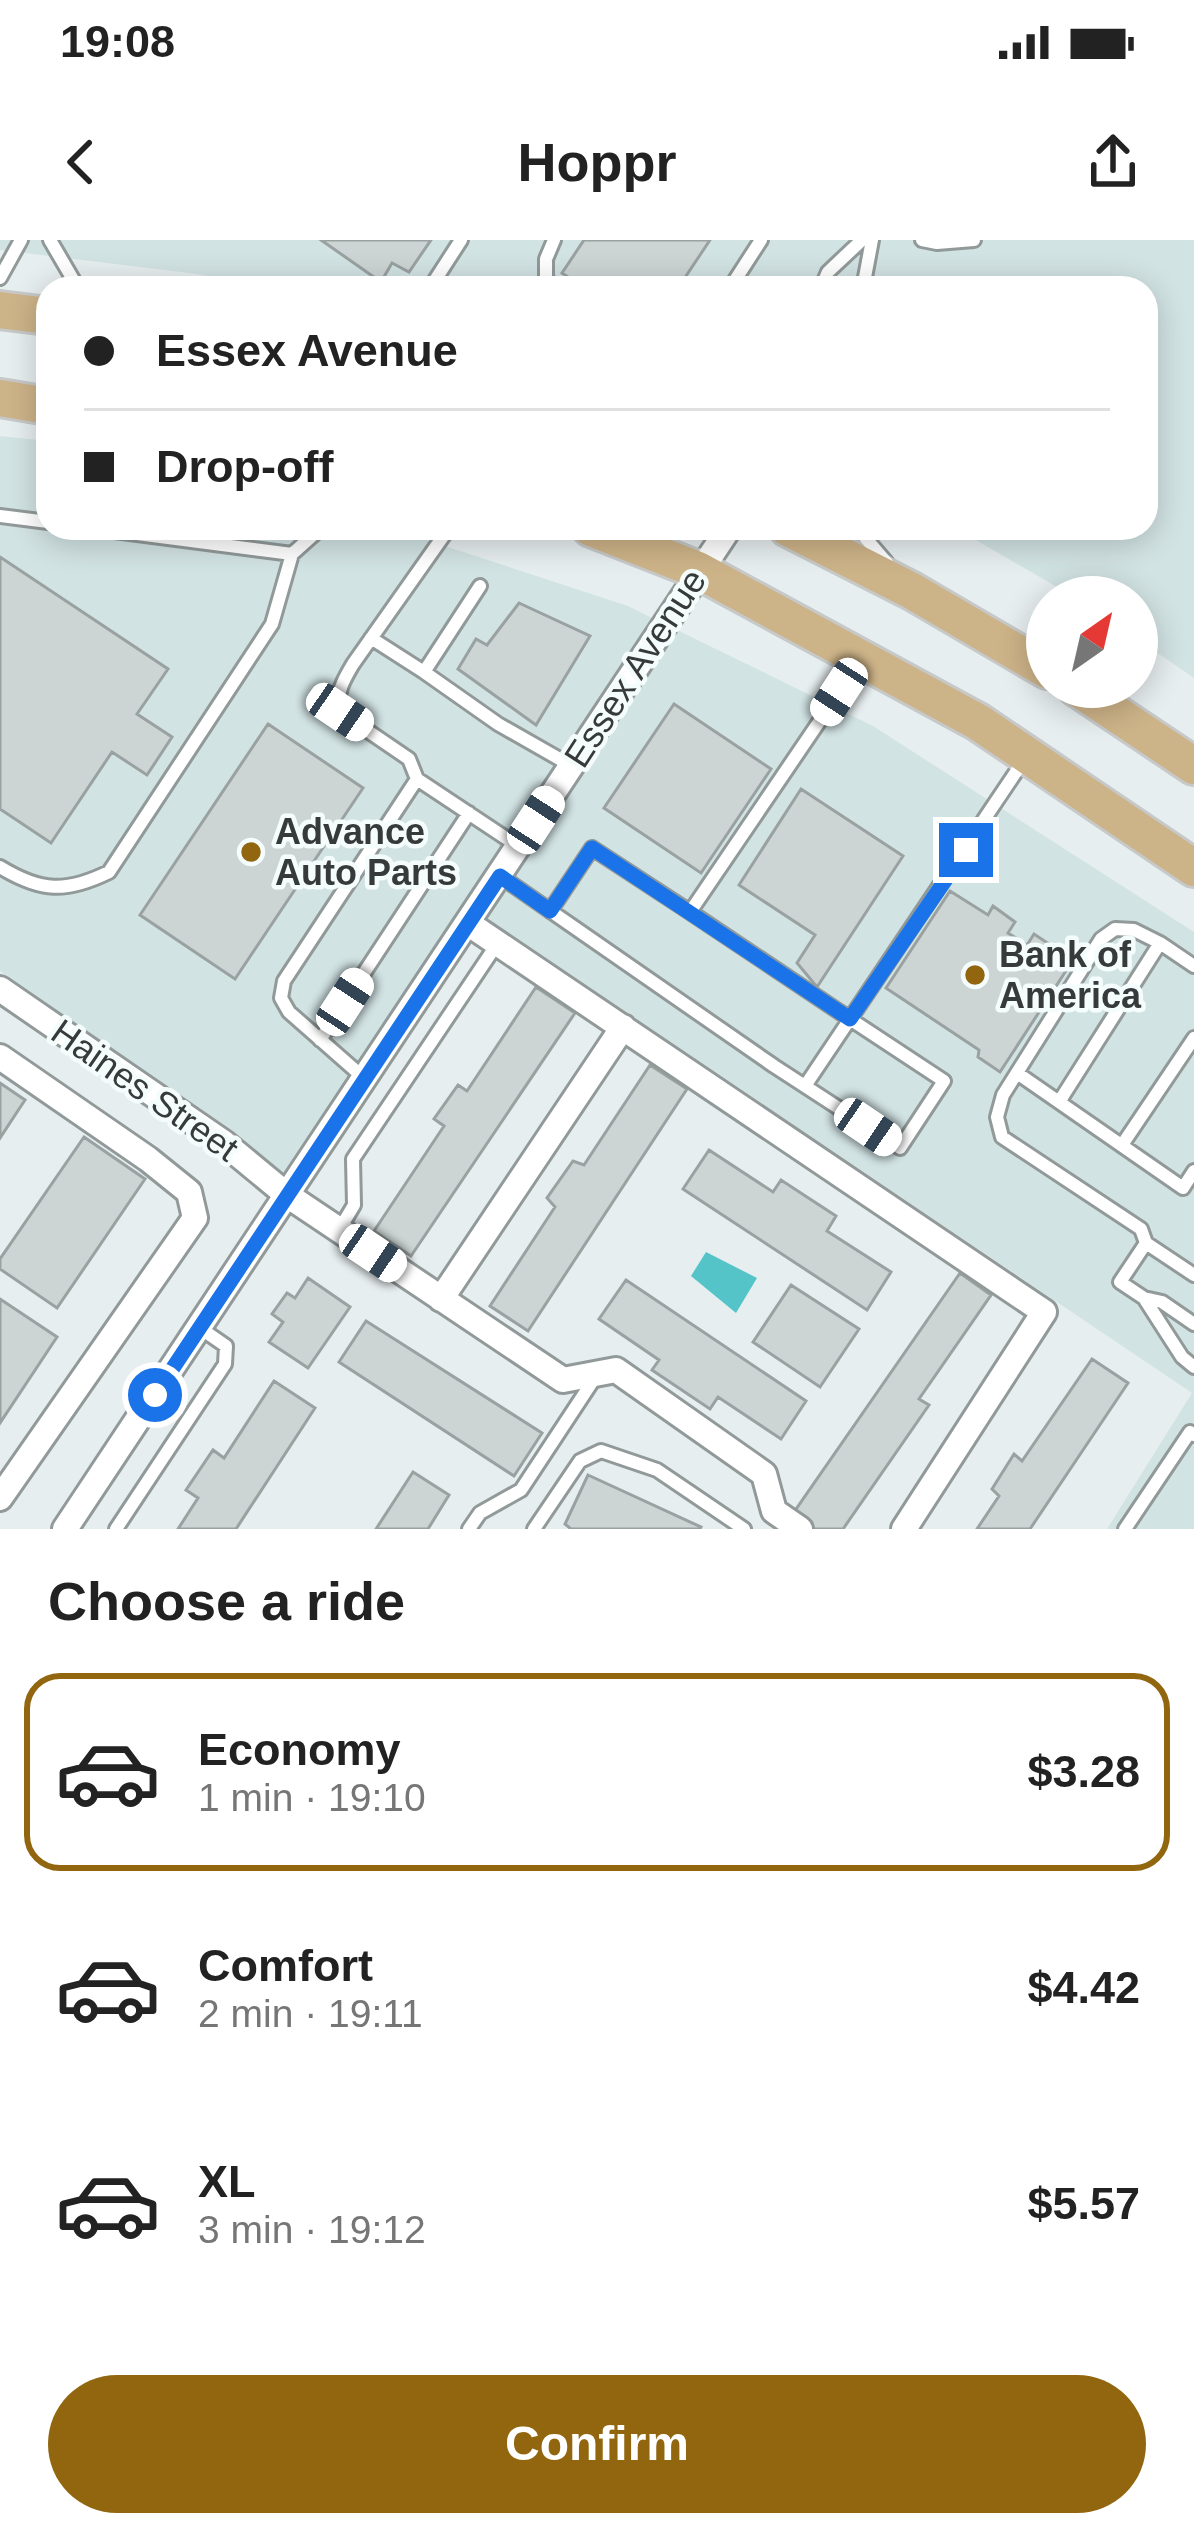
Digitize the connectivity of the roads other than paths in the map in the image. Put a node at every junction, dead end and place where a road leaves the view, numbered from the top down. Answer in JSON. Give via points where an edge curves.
{"nodes":[{"id":1,"x":21,"y":240,"type":"edge"},
{"id":2,"x":50,"y":240,"type":"edge"},
{"id":3,"x":460,"y":240,"type":"edge"},
{"id":4,"x":554,"y":240,"type":"edge"},
{"id":5,"x":761,"y":240,"type":"edge"},
{"id":6,"x":862,"y":240,"type":"edge"},
{"id":7,"x":872,"y":240,"type":"edge"},
{"id":8,"x":922,"y":240,"type":"edge"},
{"id":9,"x":974,"y":240,"type":"edge"},
{"id":10,"x":71,"y":276,"type":"edge"},
{"id":11,"x":438,"y":276,"type":"edge"},
{"id":12,"x":546,"y":276,"type":"edge"},
{"id":13,"x":738,"y":276,"type":"edge"},
{"id":14,"x":826,"y":276,"type":"edge"},
{"id":15,"x":865,"y":276,"type":"edge"},
{"id":16,"x":0,"y":278,"type":"edge"},
{"id":17,"x":0,"y":310,"type":"edge"},
{"id":18,"x":36,"y":314,"type":"edge"},
{"id":19,"x":0,"y":398,"type":"edge"},
{"id":20,"x":36,"y":404,"type":"edge"},
{"id":21,"x":0,"y":516,"type":"edge"},
{"id":22,"x":36,"y":520,"type":"edge"},
{"id":23,"x":184,"y":540,"type":"edge"},
{"id":24,"x":308,"y":540,"type":"edge"},
{"id":25,"x":440,"y":540,"type":"edge"},
{"id":26,"x":622,"y":540,"type":"edge"},
{"id":27,"x":720,"y":540,"type":"edge"},
{"id":28,"x":812,"y":540,"type":"edge"},
{"id":29,"x":867,"y":540,"type":"edge"},
{"id":30,"x":292,"y":554,"type":"junction"},
{"id":31,"x":698,"y":570,"type":"junction"},
{"id":32,"x":480,"y":586,"type":"dead end"},
{"id":33,"x":912,"y":591,"type":"junction"},
{"id":34,"x":371,"y":638,"type":"junction"},
{"id":35,"x":1026,"y":658,"type":"edge"},
{"id":36,"x":861,"y":659,"type":"junction"},
{"id":37,"x":424,"y":672,"type":"junction"},
{"id":38,"x":1107,"y":708,"type":"edge"},
{"id":39,"x":1027,"y":755,"type":"junction"},
{"id":40,"x":571,"y":766,"type":"junction"},
{"id":41,"x":1194,"y":766,"type":"edge"},
{"id":42,"x":417,"y":779,"type":"junction"},
{"id":43,"x":469,"y":813,"type":"junction"},
{"id":44,"x":519,"y":847,"type":"junction"},
{"id":45,"x":0,"y":867,"type":"edge"},
{"id":46,"x":1194,"y":868,"type":"edge"},
{"id":47,"x":500,"y":876,"type":"junction"},
{"id":48,"x":550,"y":911,"type":"junction"},
{"id":49,"x":690,"y":913,"type":"junction"},
{"id":50,"x":469,"y":924,"type":"junction"},
{"id":51,"x":497,"y":943,"type":"junction"},
{"id":52,"x":1160,"y":943,"type":"junction"},
{"id":53,"x":1194,"y":966,"type":"edge"},
{"id":54,"x":0,"y":989,"type":"edge"},
{"id":55,"x":850,"y":1019,"type":"junction"},
{"id":56,"x":622,"y":1027,"type":"junction"},
{"id":57,"x":1194,"y":1038,"type":"edge"},
{"id":58,"x":320,"y":1040,"type":"junction"},
{"id":59,"x":0,"y":1057,"type":"edge"},
{"id":60,"x":1017,"y":1073,"type":"junction"},
{"id":61,"x":364,"y":1079,"type":"junction"},
{"id":62,"x":805,"y":1086,"type":"junction"},
{"id":63,"x":1059,"y":1102,"type":"junction"},
{"id":64,"x":1122,"y":1145,"type":"junction"},
{"id":65,"x":1194,"y":1172,"type":"edge"},
{"id":66,"x":286,"y":1195,"type":"junction"},
{"id":67,"x":339,"y":1230,"type":"junction"},
{"id":68,"x":1146,"y":1243,"type":"junction"},
{"id":69,"x":1194,"y":1275,"type":"edge"},
{"id":70,"x":1144,"y":1298,"type":"junction"},
{"id":71,"x":441,"y":1299,"type":"junction"},
{"id":72,"x":1194,"y":1324,"type":"edge"},
{"id":73,"x":200,"y":1328,"type":"junction"},
{"id":74,"x":1194,"y":1367,"type":"edge"},
{"id":75,"x":597,"y":1373,"type":"junction"},
{"id":76,"x":1194,"y":1435,"type":"edge"},
{"id":77,"x":0,"y":1498,"type":"edge"},
{"id":78,"x":64,"y":1529,"type":"edge"},
{"id":79,"x":116,"y":1529,"type":"edge"},
{"id":80,"x":469,"y":1529,"type":"edge"},
{"id":81,"x":534,"y":1529,"type":"edge"},
{"id":82,"x":744,"y":1529,"type":"edge"},
{"id":83,"x":800,"y":1529,"type":"edge"},
{"id":84,"x":904,"y":1529,"type":"edge"},
{"id":85,"x":1126,"y":1529,"type":"edge"}],
"edges":[{"from":1,"to":16,"type":"lane"},
{"from":2,"to":10,"type":"lane"},
{"from":3,"to":11,"type":"lane"},
{"from":4,"to":12,"type":"lane"},
{"from":5,"to":13,"type":"lane"},
{"from":6,"to":14,"type":"lane"},
{"from":7,"to":15,"type":"lane"},
{"from":8,"to":9,"type":"lane"},
{"from":17,"to":18,"type":"main road"},
{"from":19,"to":20,"type":"main road"},
{"from":21,"to":22,"type":"lane"},
{"from":23,"to":30,"type":"lane"},
{"from":24,"to":30,"type":"lane"},
{"from":25,"to":34,"type":"lane"},
{"from":26,"to":31,"type":"main road"},
{"from":27,"to":31,"type":"street","name":"Essex Avenue"},
{"from":28,"to":33,"type":"main road"},
{"from":29,"to":33,"type":"lane"},
{"from":30,"to":45,"type":"lane","via":[[272,624],[109,872],[54,888]]},
{"from":31,"to":36,"type":"main road"},
{"from":31,"to":40,"type":"street","name":"Essex Avenue"},
{"from":32,"to":37,"type":"lane"},
{"from":33,"to":35,"type":"main road"},
{"from":34,"to":37,"type":"lane"},
{"from":34,"to":42,"type":"lane","via":[[341,685],[340,712],[409,759]]},
{"from":36,"to":39,"type":"main road"},
{"from":36,"to":49,"type":"lane"},
{"from":37,"to":40,"type":"lane"},
{"from":38,"to":41,"type":"main road"},
{"from":39,"to":46,"type":"main road"},
{"from":39,"to":55,"type":"lane"},
{"from":40,"to":44,"type":"street","name":"Essex Avenue"},
{"from":42,"to":43,"type":"lane"},
{"from":42,"to":58,"type":"lane","via":[[284,982],[289,1012]]},
{"from":43,"to":44,"type":"lane"},
{"from":43,"to":58,"type":"lane"},
{"from":44,"to":47,"type":"street","name":"Essex Avenue"},
{"from":47,"to":48,"type":"lane"},
{"from":47,"to":50,"type":"street","name":"Essex Avenue"},
{"from":48,"to":49,"type":"lane","via":[[592,848]]},
{"from":48,"to":62,"type":"lane"},
{"from":49,"to":55,"type":"lane"},
{"from":50,"to":51,"type":"street"},
{"from":50,"to":61,"type":"street","name":"Essex Avenue"},
{"from":51,"to":56,"type":"street"},
{"from":51,"to":67,"type":"lane","via":[[353,1159],[353,1205]]},
{"from":52,"to":53,"type":"lane"},
{"from":52,"to":60,"type":"lane","via":[[1134,930],[1101,939]]},
{"from":52,"to":63,"type":"lane"},
{"from":54,"to":66,"type":"street","name":"Haines Street"},
{"from":55,"to":62,"type":"lane"},
{"from":55,"to":62,"type":"lane","via":[[944,1081],[899,1148]]},
{"from":56,"to":71,"type":"street"},
{"from":56,"to":84,"type":"street","via":[[1044,1312]]},
{"from":57,"to":64,"type":"lane"},
{"from":58,"to":61,"type":"lane"},
{"from":59,"to":77,"type":"street","via":[[189,1192],[195,1218]]},
{"from":60,"to":63,"type":"lane"},
{"from":60,"to":68,"type":"lane","via":[[998,1117],[1002,1137],[1141,1229]]},
{"from":61,"to":66,"type":"street","name":"Essex Avenue"},
{"from":63,"to":64,"type":"lane"},
{"from":64,"to":65,"type":"lane","via":[[1183,1188]]},
{"from":66,"to":67,"type":"street","name":"Haines Street"},
{"from":66,"to":73,"type":"street","name":"Essex Avenue"},
{"from":67,"to":71,"type":"street","name":"Haines Street"},
{"from":68,"to":69,"type":"lane"},
{"from":68,"to":70,"type":"lane","via":[[1120,1282]]},
{"from":70,"to":72,"type":"lane"},
{"from":70,"to":74,"type":"lane"},
{"from":71,"to":75,"type":"street","name":"Haines Street","via":[[563,1380]]},
{"from":73,"to":78,"type":"street","name":"Essex Avenue"},
{"from":73,"to":79,"type":"lane","via":[[226,1346],[225,1364]]},
{"from":75,"to":80,"type":"lane","via":[[521,1490],[479,1513]]},
{"from":75,"to":83,"type":"street","via":[[616,1370],[764,1474],[774,1511]]},
{"from":76,"to":85,"type":"lane"},
{"from":81,"to":82,"type":"lane","via":[[580,1461],[601,1451],[657,1469]]}]}
